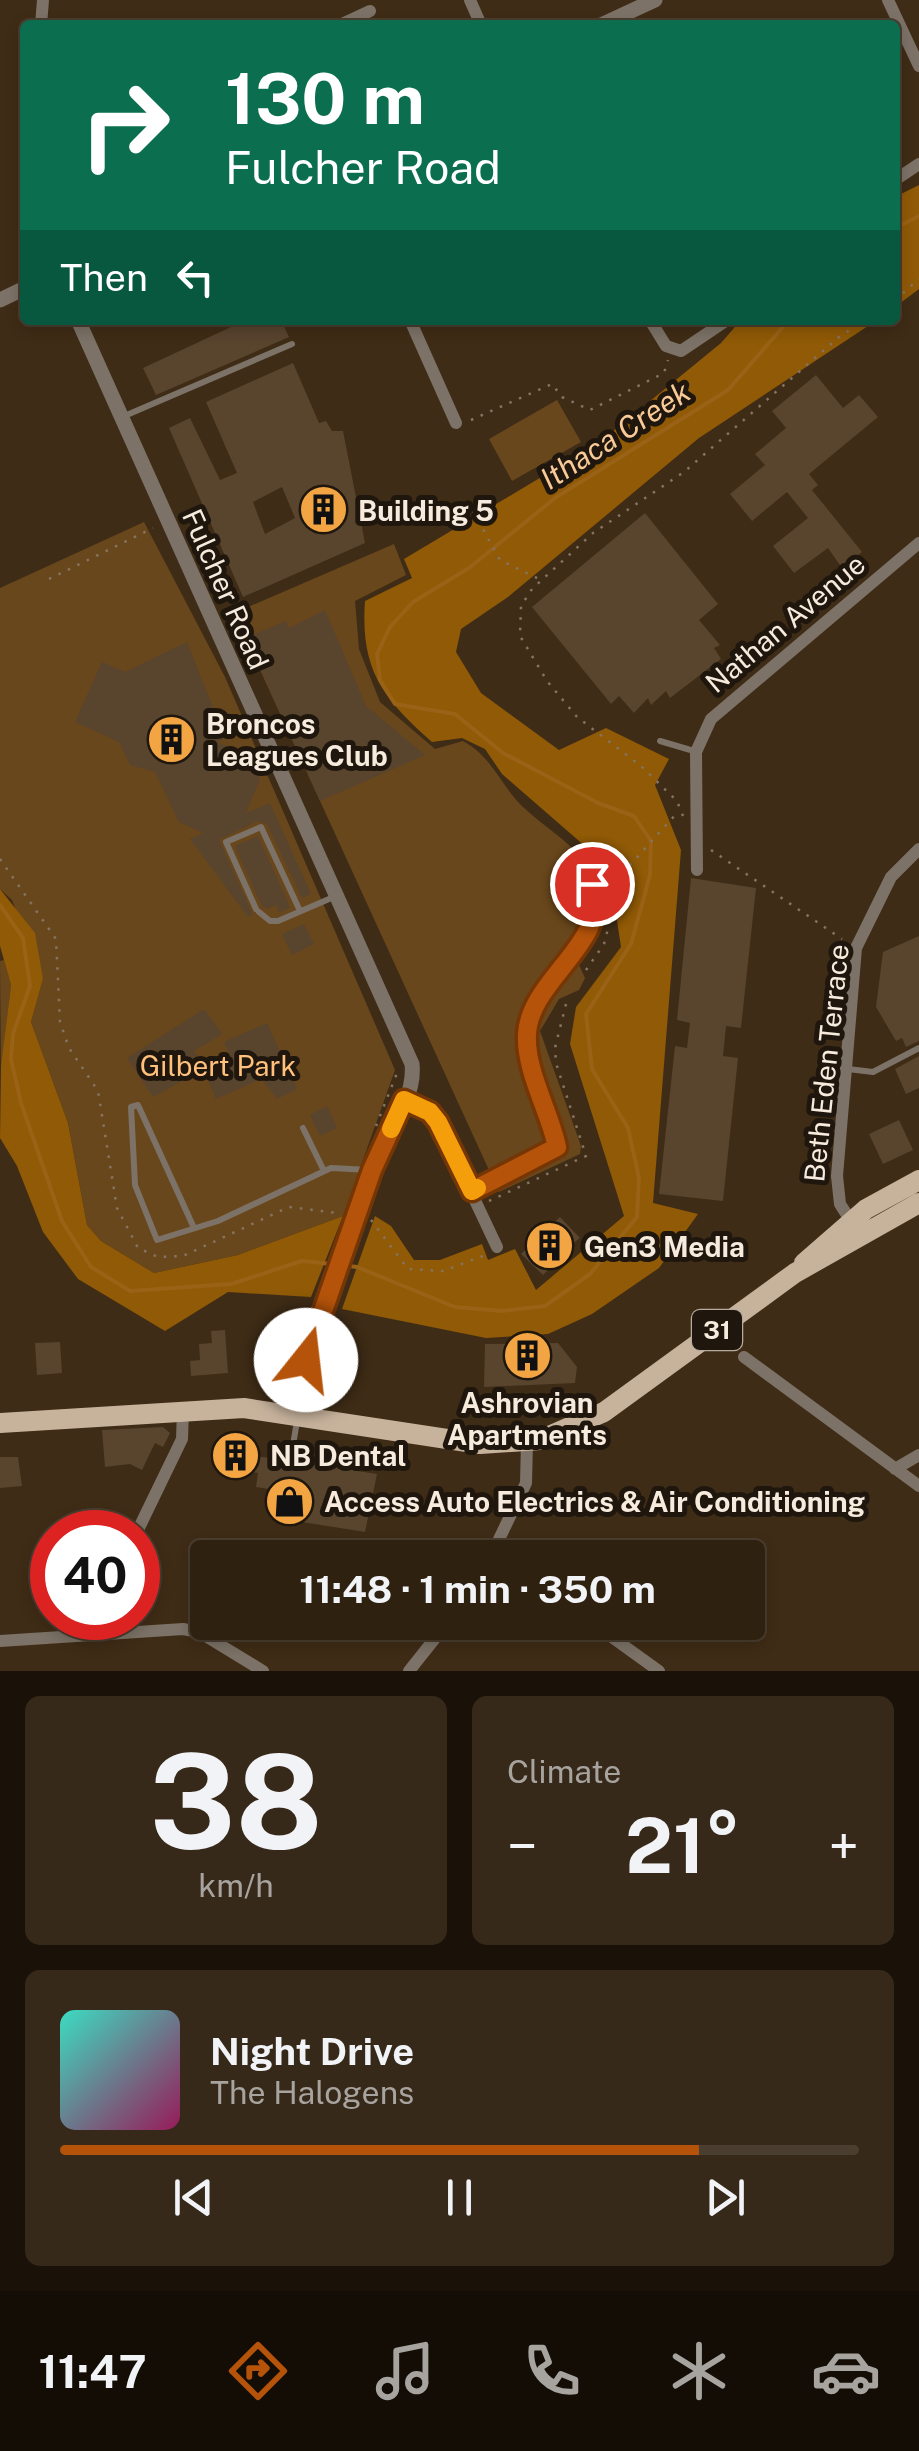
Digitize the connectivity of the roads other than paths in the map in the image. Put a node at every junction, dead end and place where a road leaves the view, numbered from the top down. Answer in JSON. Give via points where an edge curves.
{"nodes":[{"id":1,"x":655,"y":0,"type":"edge"},
{"id":2,"x":370,"y":11,"type":"dead end"},
{"id":3,"x":351,"y":20,"type":"edge"},
{"id":4,"x":612,"y":20,"type":"edge"},
{"id":5,"x":900,"y":26,"type":"edge"},
{"id":6,"x":919,"y":66,"type":"edge"},
{"id":7,"x":80,"y":325,"type":"edge"},
{"id":8,"x":412,"y":325,"type":"edge"},
{"id":9,"x":654,"y":325,"type":"edge"},
{"id":10,"x":721,"y":325,"type":"edge"},
{"id":11,"x":292,"y":344,"type":"dead end"},
{"id":12,"x":121,"y":418,"type":"junction"},
{"id":13,"x":456,"y":422,"type":"road end"},
{"id":14,"x":919,"y":543,"type":"edge"},
{"id":15,"x":660,"y":741,"type":"dead end"},
{"id":16,"x":696,"y":752,"type":"junction"},
{"id":17,"x":919,"y":849,"type":"edge"},
{"id":18,"x":583,"y":865,"type":"dead end"},
{"id":19,"x":696,"y":870,"type":"dead end"},
{"id":20,"x":337,"y":896,"type":"junction"},
{"id":21,"x":300,"y":911,"type":"junction"},
{"id":22,"x":919,"y":1048,"type":"edge"},
{"id":23,"x":848,"y":1070,"type":"junction"},
{"id":24,"x":404,"y":1100,"type":"junction"},
{"id":25,"x":303,"y":1128,"type":"dead end"},
{"id":26,"x":372,"y":1170,"type":"junction"},
{"id":27,"x":324,"y":1171,"type":"junction"},
{"id":28,"x":919,"y":1180,"type":"edge"},
{"id":29,"x":472,"y":1191,"type":"junction"},
{"id":30,"x":919,"y":1203,"type":"edge"},
{"id":31,"x":855,"y":1227,"type":"junction"},
{"id":32,"x":194,"y":1228,"type":"junction"},
{"id":33,"x":497,"y":1247,"type":"road end"},
{"id":34,"x":744,"y":1357,"type":"dead end"},
{"id":35,"x":183,"y":1410,"type":"junction"},
{"id":36,"x":298,"y":1415,"type":"junction"},
{"id":37,"x":0,"y":1422,"type":"edge"},
{"id":38,"x":527,"y":1442,"type":"junction"},
{"id":39,"x":292,"y":1451,"type":"dead end"},
{"id":40,"x":919,"y":1454,"type":"edge"},
{"id":41,"x":895,"y":1468,"type":"junction"},
{"id":42,"x":919,"y":1486,"type":"edge"},
{"id":43,"x":148,"y":1510,"type":"edge"},
{"id":44,"x":501,"y":1540,"type":"edge"},
{"id":45,"x":160,"y":1632,"type":"edge"},
{"id":46,"x":30,"y":1638,"type":"edge"},
{"id":47,"x":434,"y":1640,"type":"edge"},
{"id":48,"x":616,"y":1640,"type":"edge"},
{"id":49,"x":0,"y":1641,"type":"edge"},
{"id":50,"x":263,"y":1671,"type":"edge"},
{"id":51,"x":409,"y":1671,"type":"edge"},
{"id":52,"x":659,"y":1671,"type":"edge"}],
"edges":[{"from":1,"to":4,"type":"street"},
{"from":2,"to":3,"type":"street"},
{"from":5,"to":6,"type":"street"},
{"from":7,"to":12,"type":"street","name":"Fulcher Road"},
{"from":8,"to":13,"type":"street"},
{"from":9,"to":10,"type":"street","via":[[672,350],[690,348]]},
{"from":11,"to":12,"type":"lane"},
{"from":12,"to":20,"type":"street","name":"Fulcher Road"},
{"from":14,"to":16,"type":"street","name":"Nathan Avenue","via":[[722,708],[702,732]]},
{"from":15,"to":16,"type":"lane"},
{"from":16,"to":19,"type":"street"},
{"from":17,"to":23,"type":"street","name":"Beth Eden Terrace","via":[[891,877],[856,948]]},
{"from":18,"to":29,"type":"lane","via":[[598,903],[592,924],[542,996],[527,1035],[557,1147]]},
{"from":20,"to":21,"type":"lane"},
{"from":20,"to":24,"type":"street","name":"Fulcher Road","via":[[410,1058]]},
{"from":21,"to":21,"type":"lane","via":[[261,827],[226,842],[270,922]]},
{"from":22,"to":23,"type":"lane","via":[[873,1072]]},
{"from":23,"to":31,"type":"street","name":"Beth Eden Terrace","via":[[837,1188]]},
{"from":24,"to":26,"type":"street","name":"Fulcher Road"},
{"from":24,"to":29,"type":"street","via":[[438,1122]]},
{"from":25,"to":27,"type":"lane"},
{"from":26,"to":27,"type":"lane"},
{"from":26,"to":36,"type":"street","name":"Fulcher Road","via":[[310,1343]]},
{"from":27,"to":32,"type":"lane"},
{"from":28,"to":31,"type":"main road","number":"31"},
{"from":29,"to":33,"type":"street"},
{"from":30,"to":31,"type":"main road","number":"31"},
{"from":31,"to":38,"type":"main road","number":"31","via":[[593,1418]]},
{"from":32,"to":32,"type":"lane","via":[[157,1240],[136,1185],[131,1107],[138,1105]]},
{"from":34,"to":41,"type":"street"},
{"from":35,"to":36,"type":"main road","number":"31"},
{"from":35,"to":37,"type":"main road","number":"31"},
{"from":35,"to":43,"type":"street","via":[[182,1439]]},
{"from":36,"to":38,"type":"main road","number":"31","via":[[480,1444]]},
{"from":36,"to":39,"type":"lane"},
{"from":38,"to":44,"type":"street","via":[[526,1483]]},
{"from":40,"to":41,"type":"street"},
{"from":41,"to":42,"type":"street"},
{"from":45,"to":50,"type":"street","via":[[199,1632]]},
{"from":46,"to":49,"type":"street"},
{"from":47,"to":51,"type":"street"},
{"from":48,"to":52,"type":"street"}]}
